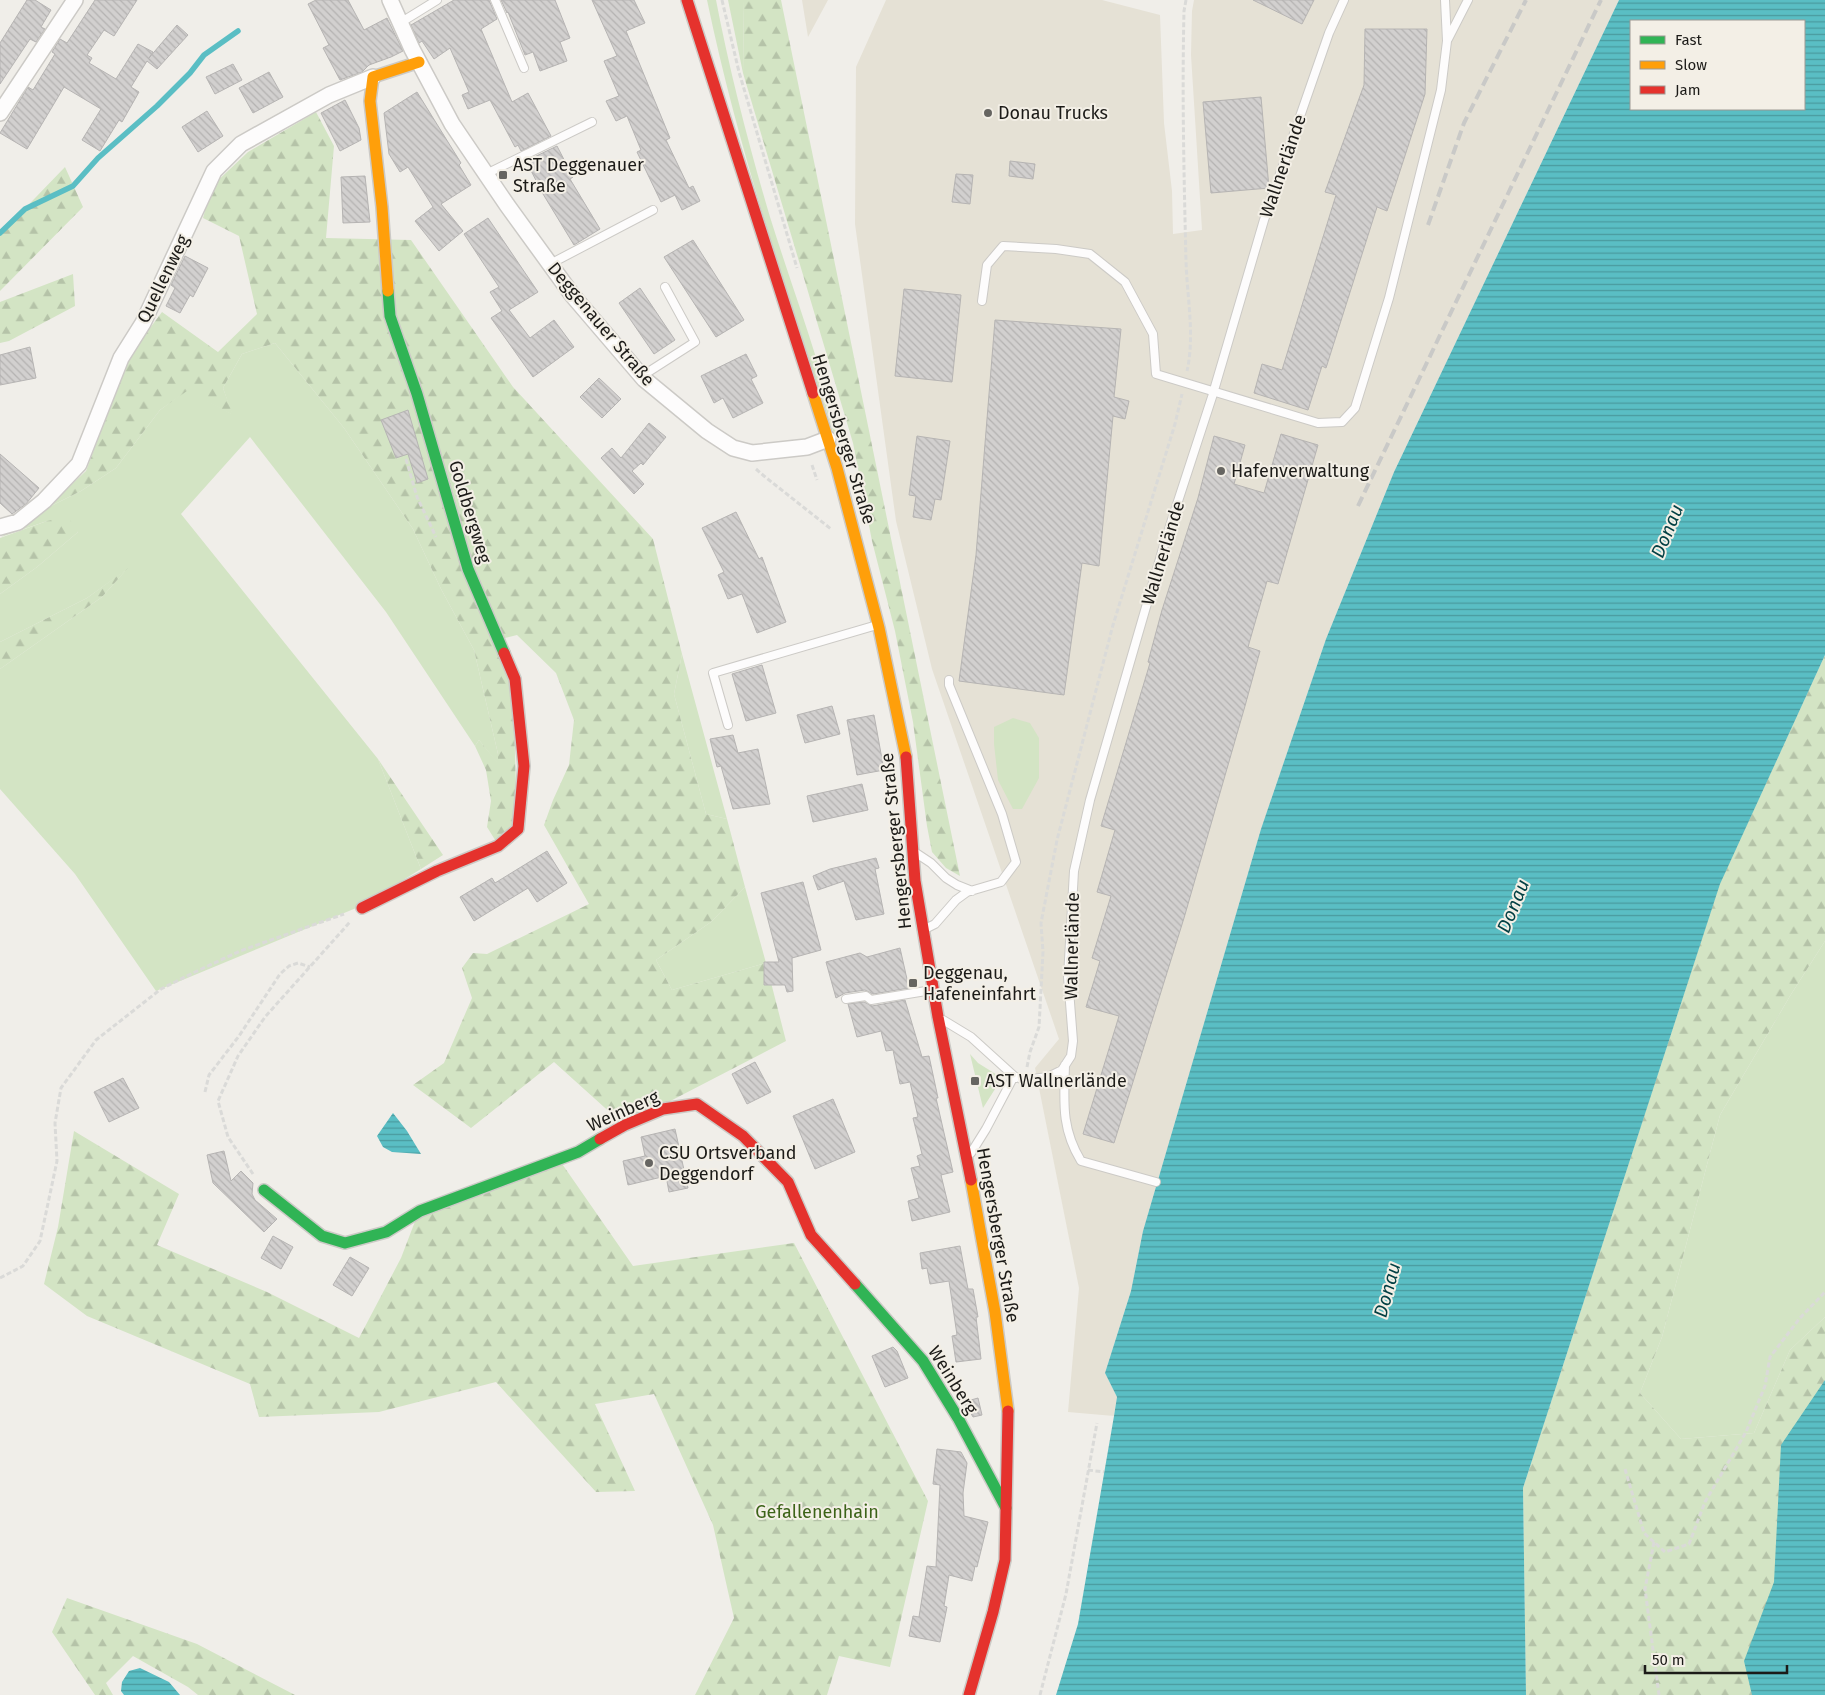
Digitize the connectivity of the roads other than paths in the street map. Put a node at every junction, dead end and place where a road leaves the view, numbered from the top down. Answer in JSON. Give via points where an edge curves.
{"nodes":[{"id":1,"x":75,"y":0,"type":"edge"},
{"id":2,"x":390,"y":0,"type":"edge"},
{"id":3,"x":437,"y":0,"type":"edge"},
{"id":4,"x":495,"y":0,"type":"edge"},
{"id":5,"x":686,"y":0,"type":"edge"},
{"id":6,"x":1344,"y":0,"type":"edge"},
{"id":7,"x":1445,"y":0,"type":"edge"},
{"id":8,"x":1468,"y":0,"type":"edge"},
{"id":9,"x":701,"y":13,"type":"dead end"},
{"id":10,"x":400,"y":23,"type":"junction"},
{"id":11,"x":697,"y":31,"type":"junction"},
{"id":12,"x":1447,"y":41,"type":"junction"},
{"id":13,"x":419,"y":62,"type":"junction"},
{"id":14,"x":524,"y":68,"type":"dead end"},
{"id":15,"x":373,"y":76,"type":"junction"},
{"id":16,"x":0,"y":113,"type":"edge"},
{"id":17,"x":592,"y":122,"type":"dead end"},
{"id":18,"x":486,"y":174,"type":"junction"},
{"id":19,"x":653,"y":210,"type":"dead end"},
{"id":20,"x":550,"y":264,"type":"junction"},
{"id":21,"x":665,"y":287,"type":"dead end"},
{"id":22,"x":982,"y":301,"type":"dead end"},
{"id":23,"x":642,"y":376,"type":"junction"},
{"id":24,"x":1213,"y":390,"type":"junction"},
{"id":25,"x":828,"y":439,"type":"junction"},
{"id":26,"x":0,"y":527,"type":"edge"},
{"id":27,"x":878,"y":624,"type":"junction"},
{"id":28,"x":949,"y":680,"type":"dead end"},
{"id":29,"x":728,"y":725,"type":"dead end"},
{"id":30,"x":913,"y":850,"type":"junction"},
{"id":31,"x":972,"y":891,"type":"junction"},
{"id":32,"x":362,"y":908,"type":"road end"},
{"id":33,"x":923,"y":930,"type":"junction"},
{"id":34,"x":934,"y":990,"type":"junction"},
{"id":35,"x":846,"y":999,"type":"dead end"},
{"id":36,"x":938,"y":1017,"type":"junction"},
{"id":37,"x":1065,"y":1065,"type":"junction"},
{"id":38,"x":1014,"y":1076,"type":"junction"},
{"id":39,"x":967,"y":1158,"type":"junction"},
{"id":40,"x":1156,"y":1182,"type":"dead end"},
{"id":41,"x":264,"y":1190,"type":"road end"},
{"id":42,"x":1007,"y":1509,"type":"junction"},
{"id":43,"x":969,"y":1695,"type":"edge"}],
"edges":[{"from":1,"to":16,"type":"street"},
{"from":2,"to":10,"type":"street","name":"Deggenauer Straße"},
{"from":3,"to":10,"type":"lane"},
{"from":4,"to":14,"type":"lane"},
{"from":5,"to":11,"type":"street","name":"Hengersberger Straße"},
{"from":6,"to":24,"type":"lane","name":"Wallnerlände","via":[[1329,33],[1264,220]]},
{"from":7,"to":12,"type":"lane"},
{"from":8,"to":12,"type":"lane"},
{"from":9,"to":11,"type":"street"},
{"from":10,"to":13,"type":"street","name":"Deggenauer Straße"},
{"from":11,"to":25,"type":"street","name":"Hengersberger Straße"},
{"from":12,"to":24,"type":"lane","via":[[1439,99],[1388,298],[1355,408],[1342,422],[1318,423]]},
{"from":13,"to":15,"type":"street"},
{"from":13,"to":18,"type":"street","name":"Deggenauer Straße","via":[[452,124]]},
{"from":15,"to":26,"type":"street","name":"Quellenweg","via":[[329,95],[241,144],[214,171],[142,323],[121,358],[79,464],[44,501],[18,522]]},
{"from":15,"to":32,"type":"street","name":"Goldbergweg","via":[[371,108],[390,316],[417,394],[468,568],[515,679],[524,766],[518,829],[498,846],[437,871]]},
{"from":17,"to":18,"type":"lane"},
{"from":18,"to":20,"type":"street","name":"Deggenauer Straße"},
{"from":19,"to":20,"type":"lane"},
{"from":20,"to":23,"type":"street","name":"Deggenauer Straße"},
{"from":21,"to":23,"type":"lane","via":[[695,342]]},
{"from":22,"to":24,"type":"lane","via":[[987,265],[1003,246],[1090,254],[1125,282],[1154,334],[1156,374]]},
{"from":23,"to":25,"type":"street","name":"Deggenauer Straße","via":[[707,431],[733,448],[752,453],[807,447]]},
{"from":24,"to":37,"type":"lane","name":"Wallnerlände","via":[[1092,791],[1074,871],[1068,978],[1073,1041],[1071,1056]]},
{"from":25,"to":27,"type":"street","name":"Hengersberger Straße"},
{"from":27,"to":29,"type":"lane","via":[[713,673]]},
{"from":27,"to":30,"type":"street","name":"Hengersberger Straße","via":[[906,759]]},
{"from":28,"to":31,"type":"lane","via":[[1002,814],[1016,862],[1001,882]]},
{"from":30,"to":31,"type":"lane","via":[[957,886]]},
{"from":30,"to":33,"type":"street","name":"Hengersberger Straße"},
{"from":31,"to":33,"type":"lane","via":[[956,900],[935,924]]},
{"from":33,"to":34,"type":"street","name":"Hengersberger Straße"},
{"from":34,"to":35,"type":"lane","via":[[871,1000],[866,996]]},
{"from":34,"to":36,"type":"street","name":"Hengersberger Straße"},
{"from":36,"to":38,"type":"lane","via":[[970,1037]]},
{"from":36,"to":39,"type":"street","name":"Hengersberger Straße"},
{"from":37,"to":38,"type":"lane","via":[[1048,1077],[1024,1080]]},
{"from":37,"to":40,"type":"lane","name":"Wallnerlände","via":[[1064,1116],[1072,1146],[1081,1161]]},
{"from":38,"to":39,"type":"lane"},
{"from":39,"to":42,"type":"street","name":"Hengersberger Straße","via":[[995,1312],[1008,1407]]},
{"from":41,"to":42,"type":"street","name":"Weinberg","via":[[322,1236],[345,1244],[386,1232],[420,1211],[578,1152],[625,1125],[663,1109],[697,1104],[743,1136],[788,1182],[811,1235],[923,1361]]},
{"from":42,"to":43,"type":"street","name":"Hengersberger Straße","via":[[1005,1560]]}]}
